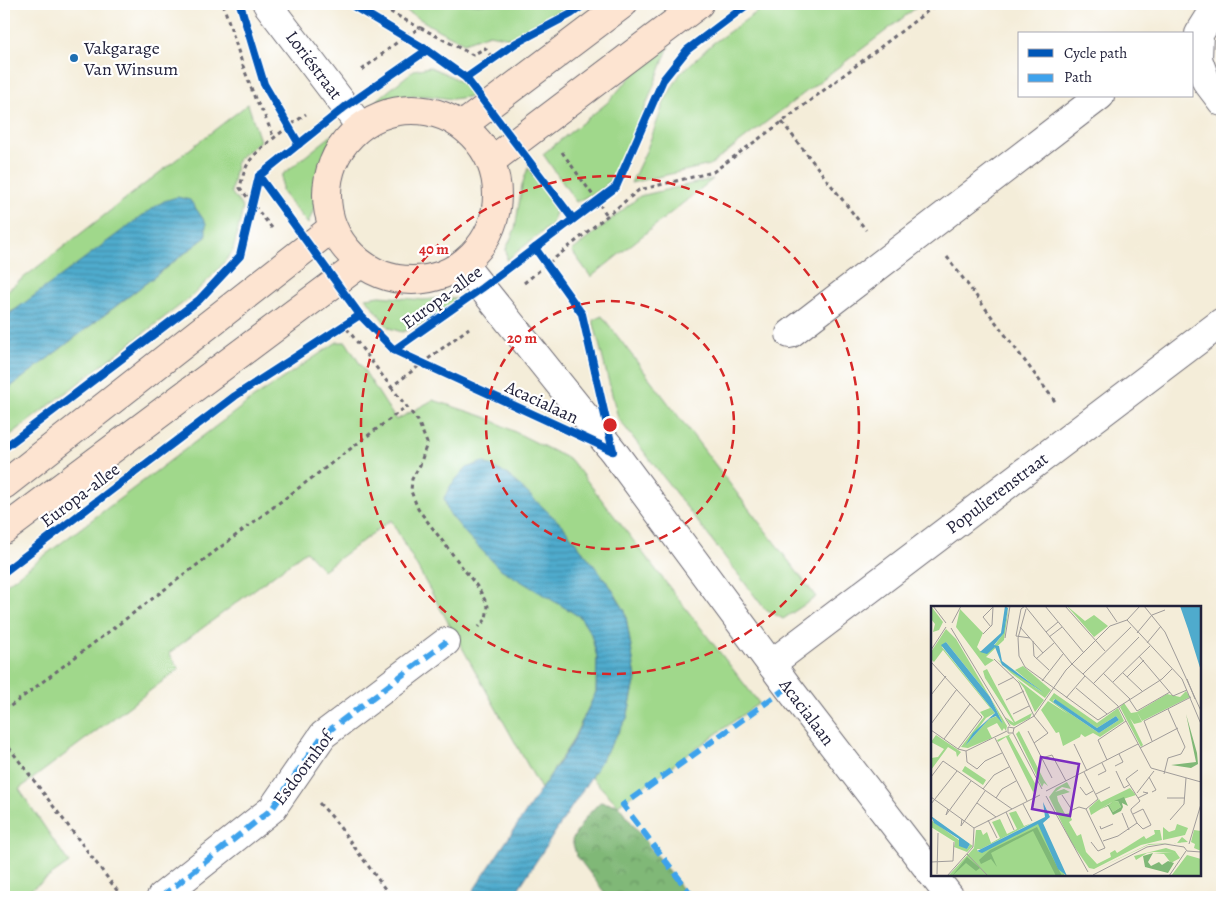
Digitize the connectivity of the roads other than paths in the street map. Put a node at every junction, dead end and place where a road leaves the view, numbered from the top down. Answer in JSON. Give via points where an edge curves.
{"nodes":[{"id":1,"x":267,"y":4,"type":"edge"},
{"id":2,"x":623,"y":4,"type":"edge"},
{"id":3,"x":699,"y":4,"type":"edge"},
{"id":4,"x":1222,"y":4,"type":"edge"},
{"id":5,"x":1196,"y":36,"type":"edge"},
{"id":6,"x":1097,"y":98,"type":"edge"},
{"id":7,"x":1222,"y":102,"type":"edge"},
{"id":8,"x":462,"y":125,"type":"junction"},
{"id":9,"x":360,"y":126,"type":"junction"},
{"id":10,"x":491,"y":161,"type":"junction"},
{"id":11,"x":332,"y":228,"type":"junction"},
{"id":12,"x":360,"y":264,"type":"junction"},
{"id":13,"x":463,"y":264,"type":"junction"},
{"id":14,"x":1222,"y":322,"type":"edge"},
{"id":15,"x":790,"y":334,"type":"dead end"},
{"id":16,"x":4,"y":485,"type":"edge"},
{"id":17,"x":4,"y":530,"type":"edge"},
{"id":18,"x":446,"y":642,"type":"road end"},
{"id":19,"x":771,"y":664,"type":"junction"},
{"id":20,"x":931,"y":871,"type":"edge"},
{"id":21,"x":934,"y":876,"type":"edge"},
{"id":22,"x":161,"y":897,"type":"edge"},
{"id":23,"x":950,"y":897,"type":"edge"}],
"edges":[{"from":1,"to":9,"type":"street","name":"Loriéstraat"},
{"from":2,"to":8,"type":"main road"},
{"from":3,"to":10,"type":"main road"},
{"from":4,"to":5,"type":"street"},
{"from":5,"to":7,"type":"street","via":[[1198,59],[1206,81]]},
{"from":6,"to":15,"type":"street"},
{"from":8,"to":9,"type":"main road","via":[[429,111],[393,111]]},
{"from":8,"to":10,"type":"main road","via":[[479,141]]},
{"from":9,"to":11,"type":"main road","via":[[336,154],[325,191]]},
{"from":10,"to":13,"type":"main road","via":[[498,189],[494,218],[483,243]]},
{"from":11,"to":12,"type":"main road","via":[[344,248]]},
{"from":11,"to":16,"type":"main road"},
{"from":12,"to":13,"type":"main road","via":[[385,277],[411,281],[439,277]]},
{"from":12,"to":17,"type":"main road","name":"Europa-allee"},
{"from":13,"to":19,"type":"street","name":"Acacialaan","via":[[613,451]]},
{"from":14,"to":19,"type":"street","name":"Populierenstraat"},
{"from":18,"to":22,"type":"street","name":"Esdoornhof","via":[[323,735],[272,809]]},
{"from":19,"to":20,"type":"street","name":"Acacialaan"},
{"from":21,"to":23,"type":"street","name":"Acacialaan"}]}
